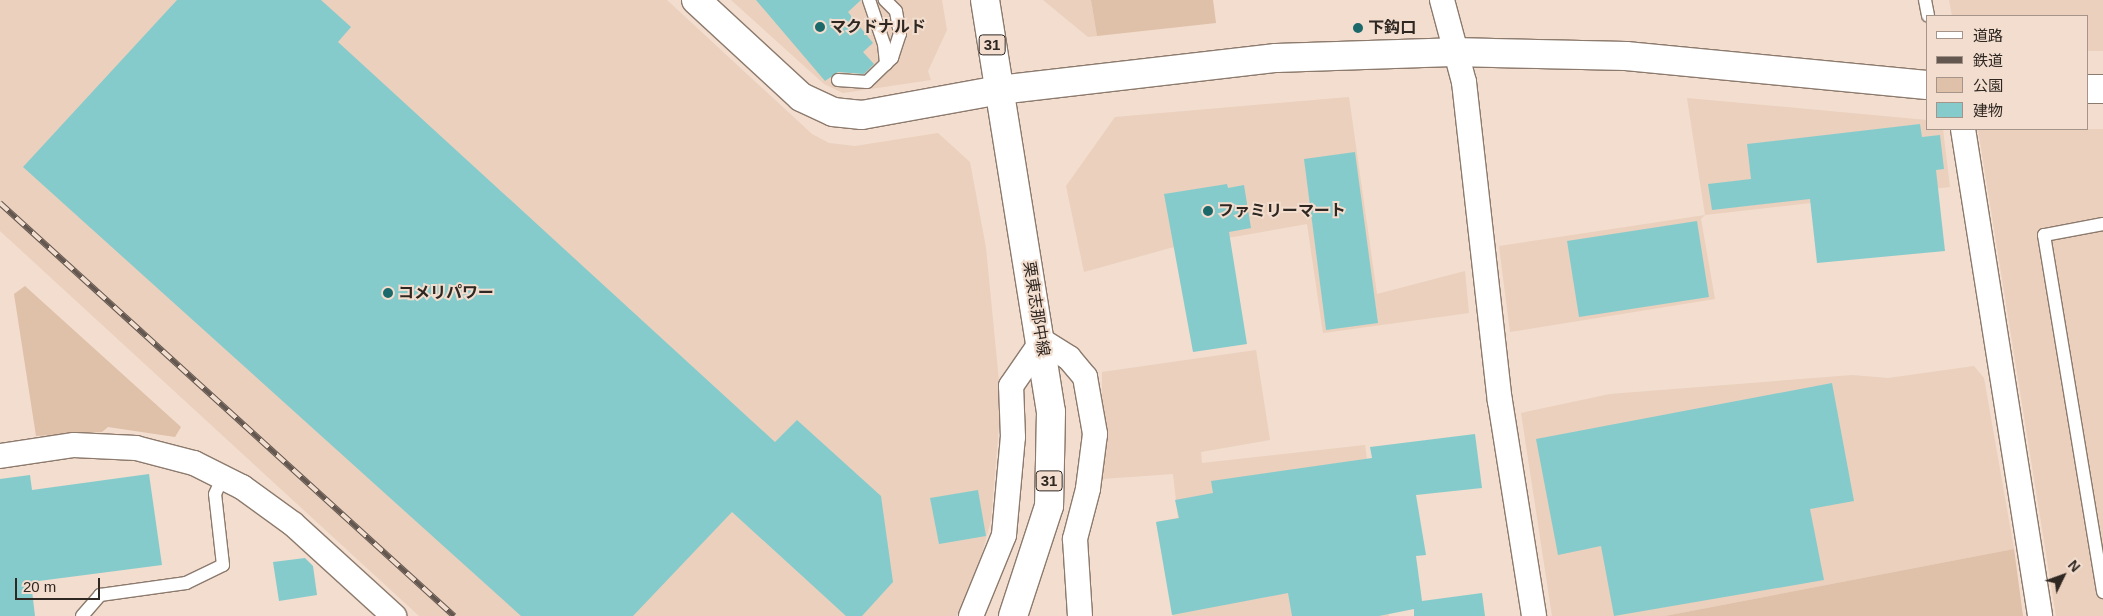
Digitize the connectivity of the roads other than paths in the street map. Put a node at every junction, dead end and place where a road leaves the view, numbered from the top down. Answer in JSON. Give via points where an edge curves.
{"nodes":[{"id":1,"x":696,"y":0,"type":"edge"},
{"id":2,"x":870,"y":0,"type":"edge"},
{"id":3,"x":885,"y":0,"type":"edge"},
{"id":4,"x":985,"y":0,"type":"edge"},
{"id":5,"x":1442,"y":0,"type":"edge"},
{"id":6,"x":1925,"y":0,"type":"edge"},
{"id":7,"x":1928,"y":15,"type":"edge"},
{"id":8,"x":1453,"y":52,"type":"junction"},
{"id":9,"x":886,"y":64,"type":"junction"},
{"id":10,"x":838,"y":80,"type":"dead end"},
{"id":11,"x":1926,"y":85,"type":"edge"},
{"id":12,"x":2088,"y":89,"type":"edge"},
{"id":13,"x":2103,"y":89,"type":"edge"},
{"id":14,"x":999,"y":90,"type":"junction"},
{"id":15,"x":1963,"y":130,"type":"edge"},
{"id":16,"x":2103,"y":224,"type":"edge"},
{"id":17,"x":1042,"y":342,"type":"junction"},
{"id":18,"x":0,"y":456,"type":"edge"},
{"id":19,"x":223,"y":477,"type":"junction"},
{"id":20,"x":2103,"y":592,"type":"edge"},
{"id":21,"x":82,"y":616,"type":"edge"},
{"id":22,"x":394,"y":616,"type":"edge"},
{"id":23,"x":971,"y":616,"type":"edge"},
{"id":24,"x":1013,"y":616,"type":"edge"},
{"id":25,"x":1080,"y":616,"type":"edge"},
{"id":26,"x":1534,"y":616,"type":"edge"},
{"id":27,"x":2040,"y":616,"type":"edge"}],
"edges":[{"from":1,"to":14,"type":"street","via":[[801,97],[833,112],[862,115]]},
{"from":2,"to":9,"type":"lane","via":[[884,44]]},
{"from":3,"to":9,"type":"lane","via":[[896,11],[900,34]]},
{"from":4,"to":14,"type":"street","name":"栗東志那中線","number":"31"},
{"from":5,"to":8,"type":"street"},
{"from":6,"to":7,"type":"lane"},
{"from":8,"to":11,"type":"street","via":[[1626,56]]},
{"from":8,"to":14,"type":"street","via":[[1276,58]]},
{"from":8,"to":26,"type":"street","via":[[1464,82],[1500,401]]},
{"from":9,"to":10,"type":"lane","via":[[868,82]]},
{"from":12,"to":13,"type":"street"},
{"from":14,"to":17,"type":"street","name":"栗東志那中線","number":"31"},
{"from":15,"to":27,"type":"street"},
{"from":16,"to":20,"type":"lane","via":[[2044,235]]},
{"from":17,"to":23,"type":"street","via":[[1011,386],[1013,437],[1004,535]]},
{"from":17,"to":24,"type":"street","name":"栗東志那中線","number":"31","via":[[1051,412],[1048,506]]},
{"from":17,"to":25,"type":"street","via":[[1069,358],[1085,377],[1095,434],[1088,489],[1075,539]]},
{"from":18,"to":19,"type":"street","via":[[74,445],[136,448],[194,463]]},
{"from":19,"to":21,"type":"lane","via":[[215,494],[223,565],[186,584],[100,595]]},
{"from":19,"to":22,"type":"street","via":[[293,524]]}]}
